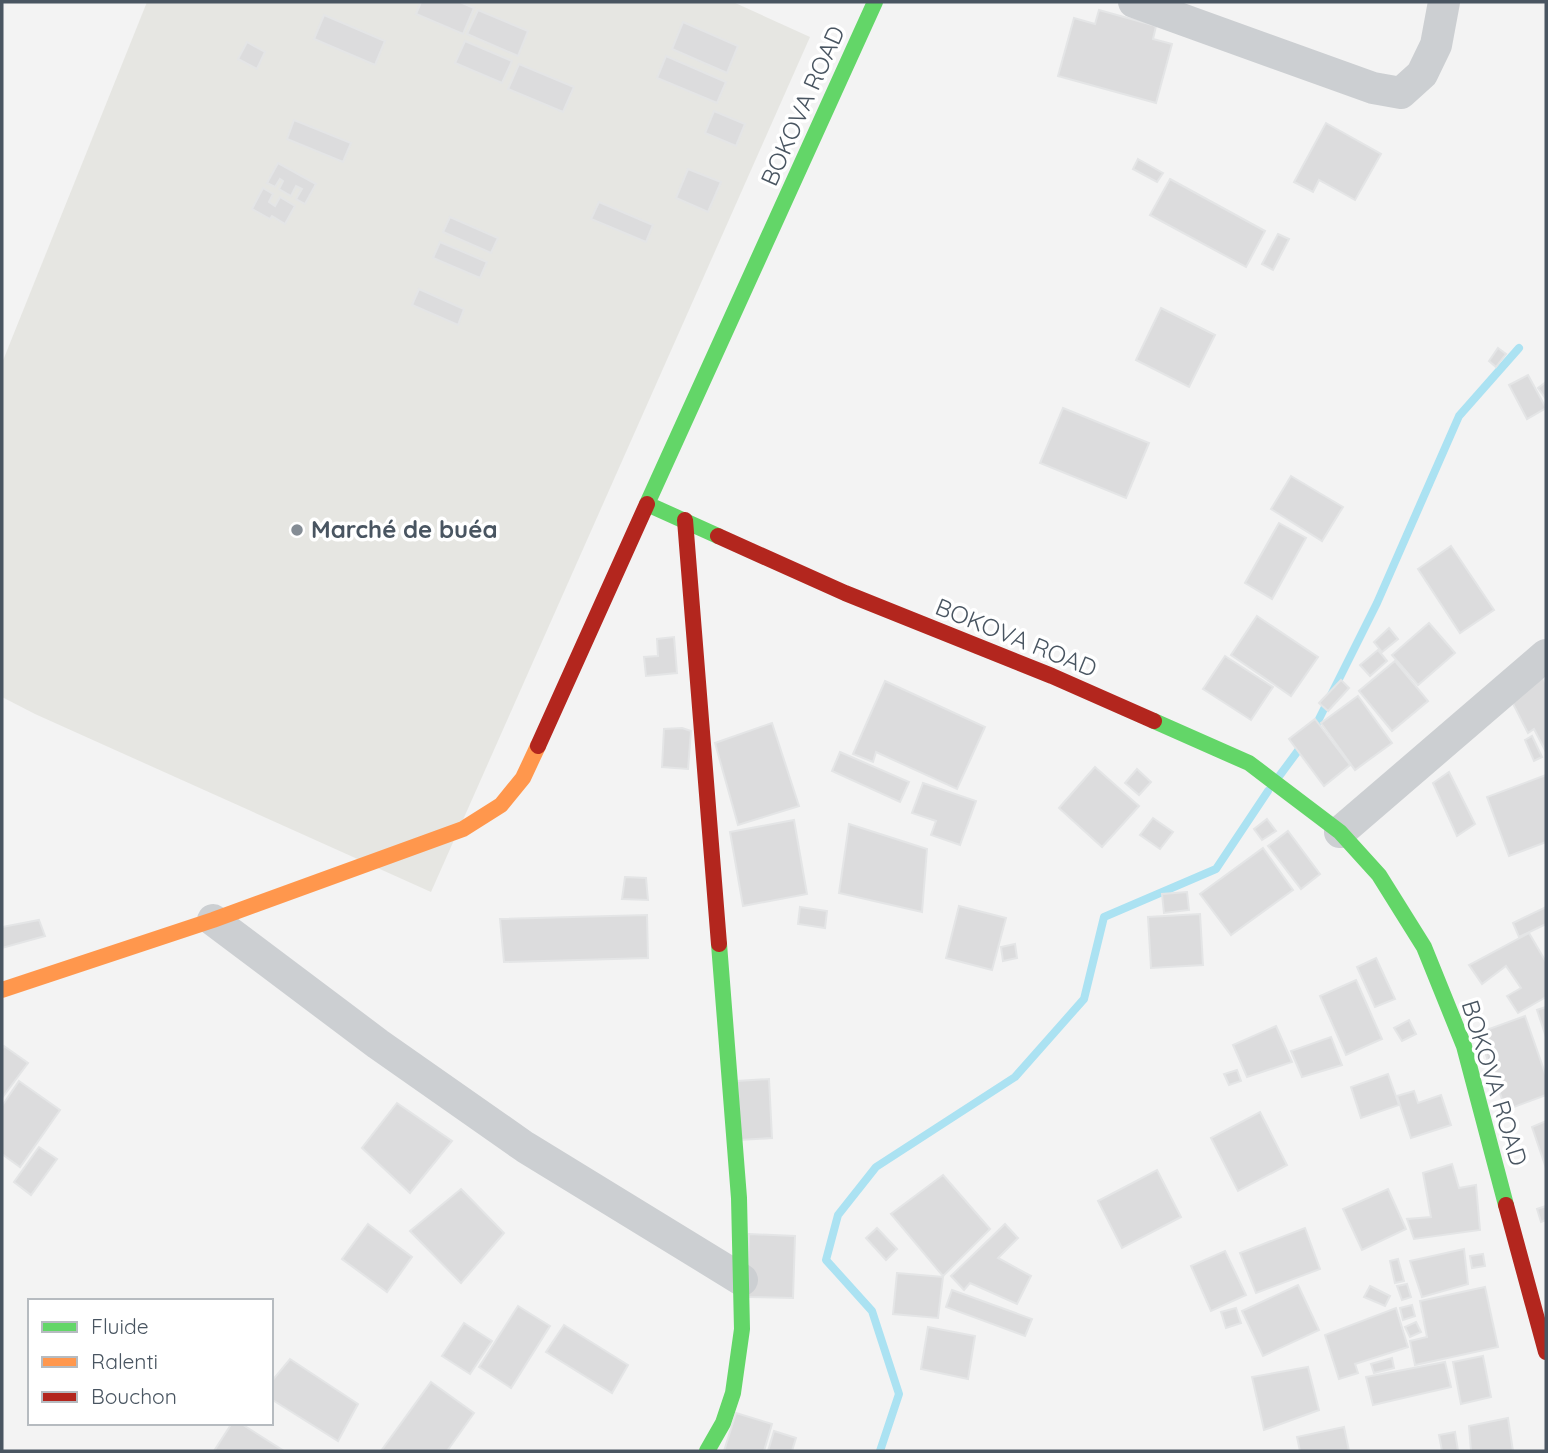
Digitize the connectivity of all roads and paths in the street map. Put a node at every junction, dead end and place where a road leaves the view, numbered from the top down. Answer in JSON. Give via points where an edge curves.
{"nodes":[{"id":1,"x":875,"y":2,"type":"edge"},
{"id":2,"x":1134,"y":2,"type":"edge"},
{"id":3,"x":1444,"y":2,"type":"edge"},
{"id":4,"x":647,"y":504,"type":"junction"},
{"id":5,"x":685,"y":520,"type":"junction"},
{"id":6,"x":1546,"y":655,"type":"edge"},
{"id":7,"x":1340,"y":832,"type":"junction"},
{"id":8,"x":213,"y":920,"type":"junction"},
{"id":9,"x":2,"y":990,"type":"edge"},
{"id":10,"x":742,"y":1280,"type":"junction"},
{"id":11,"x":1546,"y":1352,"type":"edge"},
{"id":12,"x":707,"y":1451,"type":"edge"}],
"edges":[{"from":1,"to":4,"type":"street","name":"BOKOVA ROAD"},
{"from":2,"to":3,"type":"street","via":[[1373,88],[1401,93],[1422,74],[1436,45]]},
{"from":4,"to":5,"type":"street","name":"BOKOVA ROAD"},
{"from":4,"to":8,"type":"street","via":[[523,778],[501,805],[463,829]]},
{"from":5,"to":7,"type":"street","name":"BOKOVA ROAD","via":[[845,593],[1052,676],[1249,763]]},
{"from":5,"to":10,"type":"street"},
{"from":6,"to":7,"type":"street"},
{"from":7,"to":11,"type":"street","name":"BOKOVA ROAD","via":[[1379,875],[1424,947],[1464,1046]]},
{"from":8,"to":9,"type":"street"},
{"from":8,"to":10,"type":"street","via":[[525,1147]]},
{"from":10,"to":12,"type":"street","via":[[741,1354],[735,1393]]}]}
